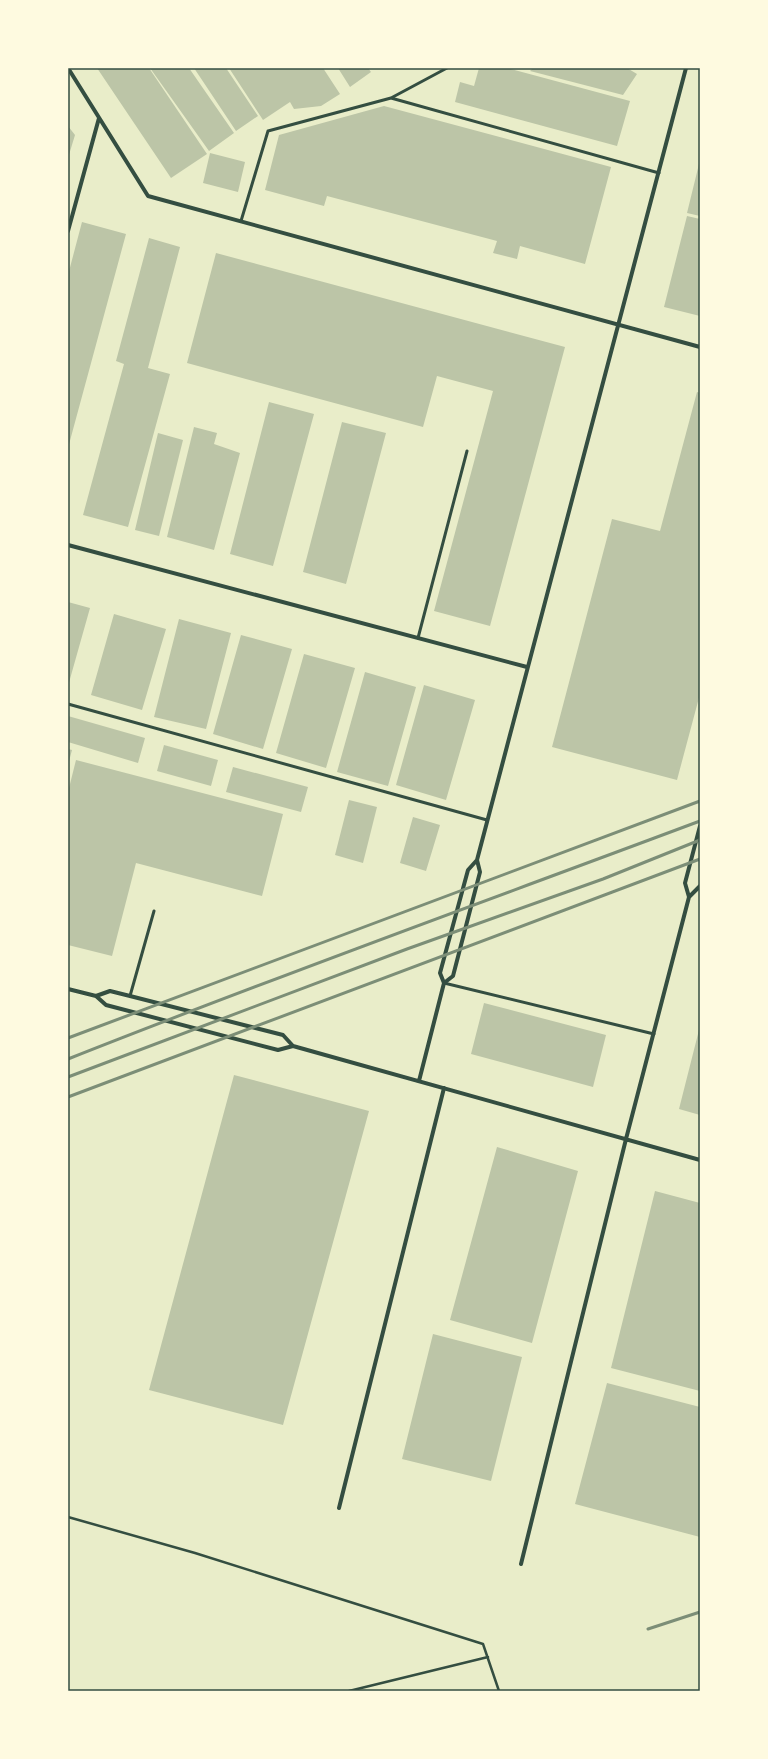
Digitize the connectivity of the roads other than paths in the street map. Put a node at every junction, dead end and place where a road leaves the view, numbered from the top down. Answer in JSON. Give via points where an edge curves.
{"nodes":[{"id":1,"x":68,"y":68,"type":"edge"},
{"id":2,"x":447,"y":68,"type":"edge"},
{"id":3,"x":686,"y":68,"type":"edge"},
{"id":4,"x":390,"y":98,"type":"junction"},
{"id":5,"x":99,"y":118,"type":"junction"},
{"id":6,"x":659,"y":173,"type":"junction"},
{"id":7,"x":240,"y":221,"type":"junction"},
{"id":8,"x":68,"y":231,"type":"edge"},
{"id":9,"x":618,"y":325,"type":"junction"},
{"id":10,"x":700,"y":347,"type":"edge"},
{"id":11,"x":467,"y":451,"type":"dead end"},
{"id":12,"x":68,"y":545,"type":"edge"},
{"id":13,"x":418,"y":638,"type":"junction"},
{"id":14,"x":527,"y":667,"type":"junction"},
{"id":15,"x":68,"y":704,"type":"edge"},
{"id":16,"x":487,"y":820,"type":"junction"},
{"id":17,"x":700,"y":826,"type":"edge"},
{"id":18,"x":477,"y":860,"type":"junction"},
{"id":19,"x":700,"y":886,"type":"edge"},
{"id":20,"x":689,"y":897,"type":"junction"},
{"id":21,"x":154,"y":911,"type":"dead end"},
{"id":22,"x":444,"y":983,"type":"junction"},
{"id":23,"x":68,"y":989,"type":"edge"},
{"id":24,"x":96,"y":996,"type":"junction"},
{"id":25,"x":130,"y":996,"type":"junction"},
{"id":26,"x":654,"y":1034,"type":"junction"},
{"id":27,"x":293,"y":1046,"type":"junction"},
{"id":28,"x":419,"y":1082,"type":"junction"},
{"id":29,"x":444,"y":1088,"type":"junction"},
{"id":30,"x":626,"y":1139,"type":"junction"},
{"id":31,"x":700,"y":1160,"type":"edge"},
{"id":32,"x":339,"y":1508,"type":"dead end"},
{"id":33,"x":521,"y":1564,"type":"dead end"}],
"edges":[{"from":1,"to":5,"type":"street"},
{"from":2,"to":4,"type":"lane"},
{"from":3,"to":6,"type":"street"},
{"from":4,"to":6,"type":"lane"},
{"from":4,"to":7,"type":"lane","via":[[268,131]]},
{"from":5,"to":7,"type":"street","via":[[148,196]]},
{"from":5,"to":8,"type":"street"},
{"from":6,"to":9,"type":"street"},
{"from":7,"to":9,"type":"street"},
{"from":9,"to":10,"type":"street"},
{"from":9,"to":14,"type":"street"},
{"from":11,"to":13,"type":"lane"},
{"from":12,"to":13,"type":"street"},
{"from":13,"to":14,"type":"street"},
{"from":14,"to":16,"type":"street"},
{"from":15,"to":16,"type":"lane"},
{"from":16,"to":18,"type":"street"},
{"from":17,"to":20,"type":"street","via":[[685,883]]},
{"from":18,"to":22,"type":"street","via":[[468,870],[440,973]]},
{"from":18,"to":22,"type":"street","via":[[480,872],[453,976]]},
{"from":19,"to":20,"type":"street"},
{"from":20,"to":26,"type":"street"},
{"from":21,"to":25,"type":"lane"},
{"from":22,"to":26,"type":"lane"},
{"from":22,"to":28,"type":"street"},
{"from":23,"to":24,"type":"street"},
{"from":24,"to":25,"type":"street","via":[[110,991]]},
{"from":24,"to":27,"type":"street","via":[[106,1005],[278,1050]]},
{"from":25,"to":27,"type":"street","via":[[283,1035]]},
{"from":26,"to":30,"type":"street"},
{"from":27,"to":28,"type":"street"},
{"from":28,"to":29,"type":"street"},
{"from":29,"to":30,"type":"street"},
{"from":29,"to":32,"type":"street"},
{"from":30,"to":31,"type":"street"},
{"from":30,"to":33,"type":"street"}]}
